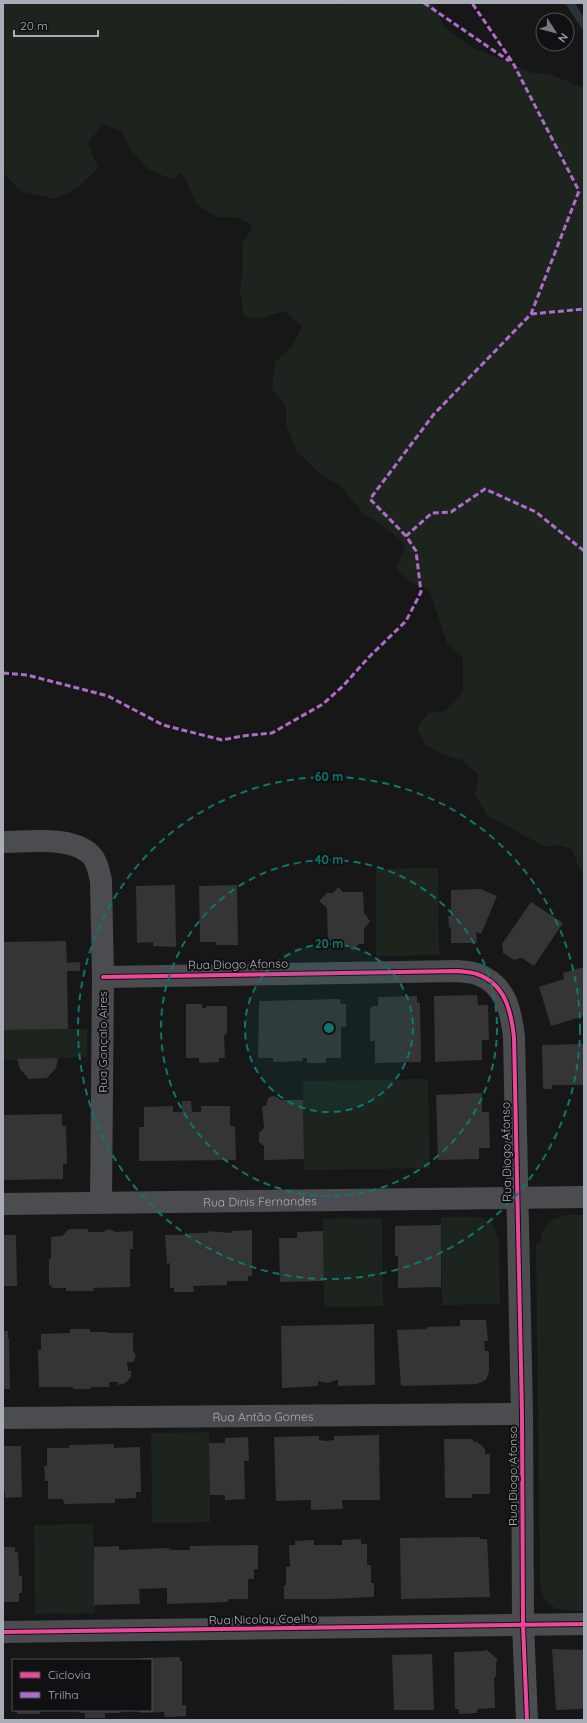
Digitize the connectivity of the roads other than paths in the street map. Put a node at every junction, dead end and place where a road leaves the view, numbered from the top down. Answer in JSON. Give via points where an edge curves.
{"nodes":[{"id":1,"x":3,"y":842,"type":"edge"},
{"id":2,"x":102,"y":977,"type":"junction"},
{"id":3,"x":584,"y":1197,"type":"edge"},
{"id":4,"x":517,"y":1198,"type":"junction"},
{"id":5,"x":101,"y":1202,"type":"junction"},
{"id":6,"x":3,"y":1204,"type":"edge"},
{"id":7,"x":522,"y":1414,"type":"junction"},
{"id":8,"x":3,"y":1418,"type":"edge"},
{"id":9,"x":584,"y":1624,"type":"edge"},
{"id":10,"x":523,"y":1626,"type":"junction"},
{"id":11,"x":3,"y":1632,"type":"edge"},
{"id":12,"x":527,"y":1720,"type":"edge"}],
"edges":[{"from":1,"to":2,"type":"street","name":"Rua Gonçalo Aires","via":[[62,842],[75,844],[90,853],[101,881]]},
{"from":2,"to":4,"type":"street","name":"Rua Diogo Afonso","via":[[458,971],[477,974],[493,983],[504,996],[511,1013],[514,1036]]},
{"from":2,"to":5,"type":"street","name":"Rua Gonçalo Aires"},
{"from":3,"to":4,"type":"street","name":"Rua Dinis Fernandes"},
{"from":4,"to":5,"type":"street","name":"Rua Dinis Fernandes"},
{"from":4,"to":7,"type":"street","name":"Rua Diogo Afonso"},
{"from":5,"to":6,"type":"street","name":"Rua Dinis Fernandes"},
{"from":7,"to":8,"type":"street","name":"Rua Antão Gomes"},
{"from":7,"to":10,"type":"street","name":"Rua Diogo Afonso"},
{"from":9,"to":10,"type":"street","name":"Rua Nicolau Coelho"},
{"from":10,"to":11,"type":"street","name":"Rua Nicolau Coelho"},
{"from":10,"to":12,"type":"street","name":"Rua Diogo Afonso"}]}
